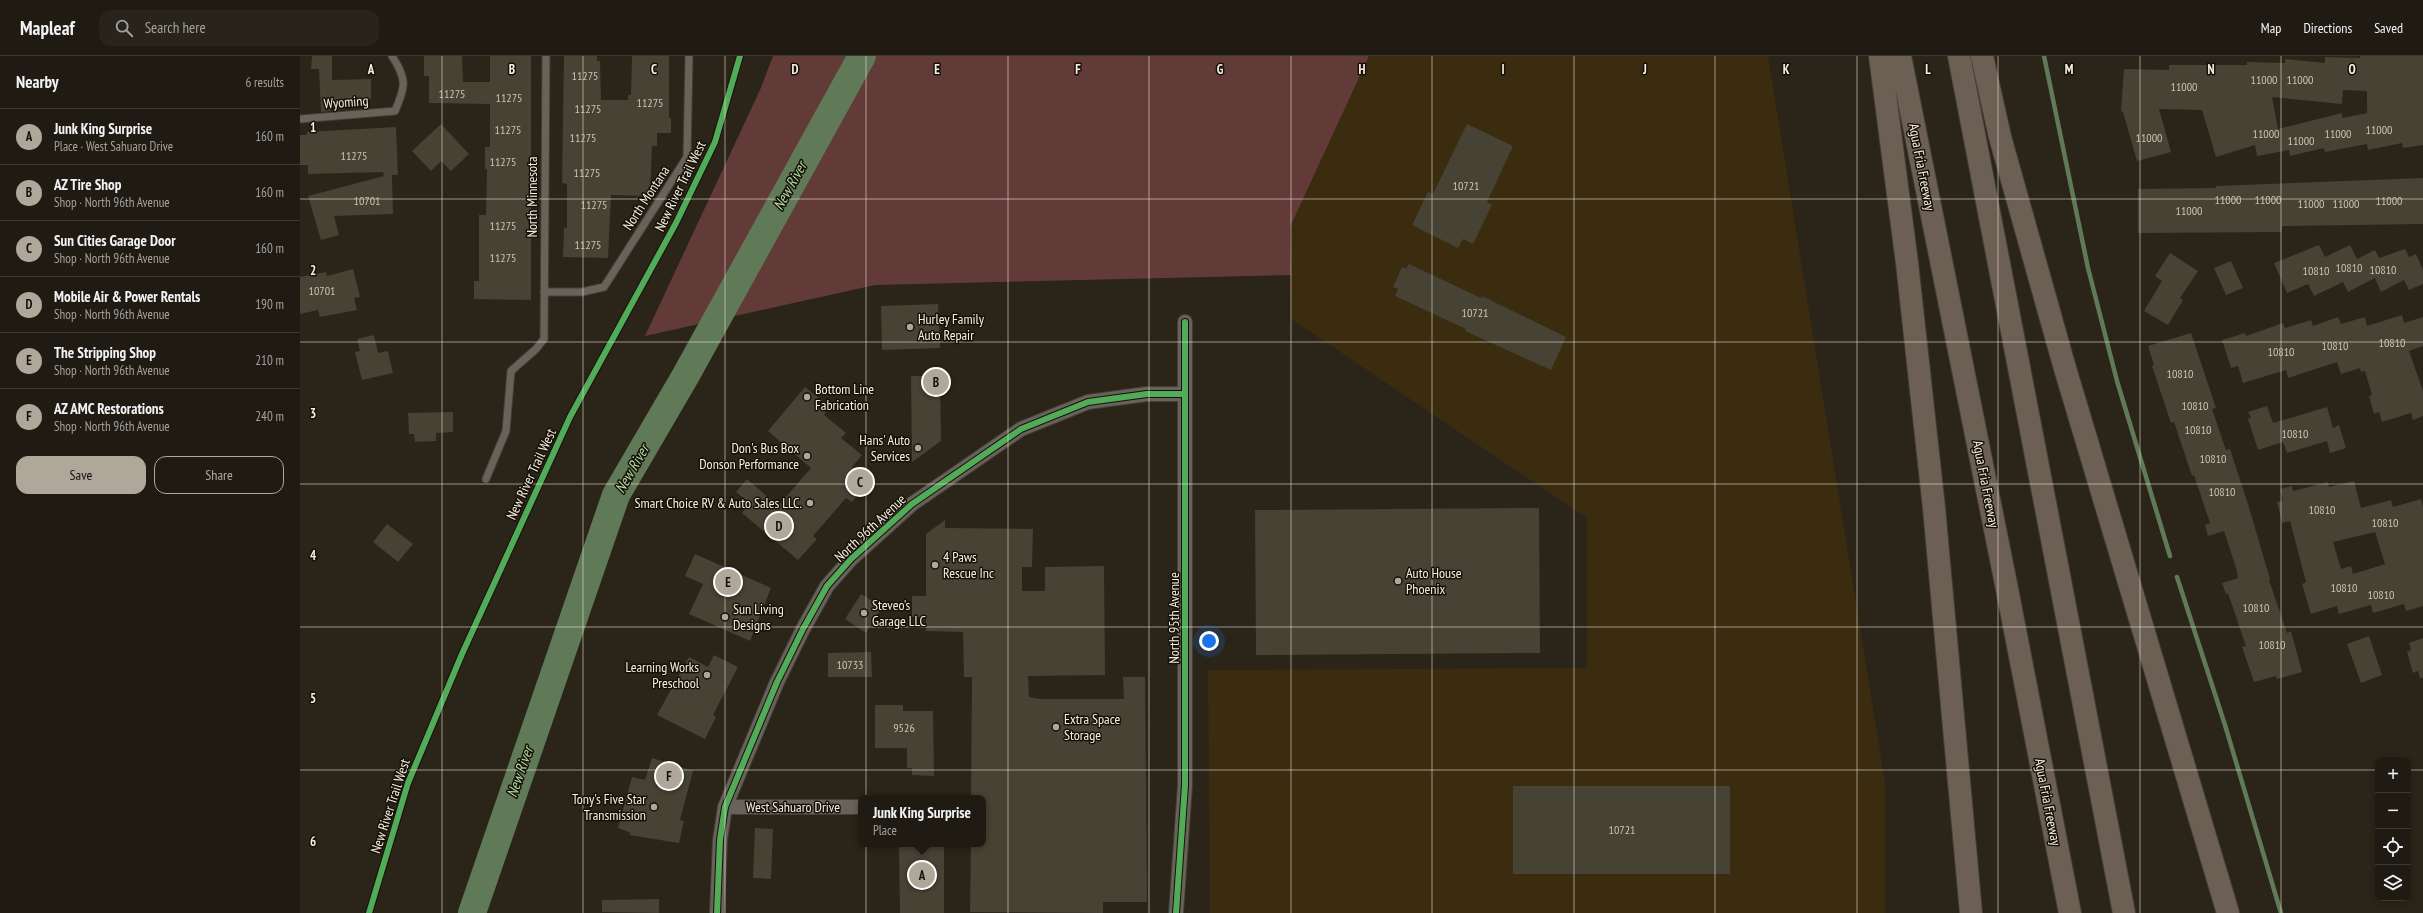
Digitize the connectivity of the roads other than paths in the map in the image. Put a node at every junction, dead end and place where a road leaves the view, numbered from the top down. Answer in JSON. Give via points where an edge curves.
{"nodes":[{"id":1,"x":392,"y":56,"type":"edge"},
{"id":2,"x":546,"y":56,"type":"edge"},
{"id":3,"x":688,"y":56,"type":"edge"},
{"id":4,"x":1880,"y":56,"type":"edge"},
{"id":5,"x":1900,"y":56,"type":"edge"},
{"id":6,"x":1959,"y":56,"type":"edge"},
{"id":7,"x":1982,"y":56,"type":"edge"},
{"id":8,"x":300,"y":119,"type":"edge"},
{"id":9,"x":544,"y":292,"type":"junction"},
{"id":10,"x":1185,"y":322,"type":"dead end"},
{"id":11,"x":1185,"y":394,"type":"junction"},
{"id":12,"x":486,"y":479,"type":"dead end"},
{"id":13,"x":725,"y":807,"type":"junction"},
{"id":14,"x":858,"y":807,"type":"edge"},
{"id":15,"x":717,"y":913,"type":"edge"},
{"id":16,"x":1176,"y":913,"type":"edge"},
{"id":17,"x":1971,"y":913,"type":"edge"},
{"id":18,"x":2070,"y":913,"type":"edge"},
{"id":19,"x":2124,"y":913,"type":"edge"},
{"id":20,"x":2228,"y":913,"type":"edge"}],
"edges":[{"from":1,"to":8,"type":"lane","name":"Wyoming","via":[[403,73],[404,90],[395,111]]},
{"from":2,"to":9,"type":"lane","name":"North Minnesota"},
{"from":3,"to":9,"type":"lane","name":"North Montana","via":[[687,157],[604,287],[595,291]]},
{"from":4,"to":17,"type":"highway","via":[[1907,263],[1934,508]]},
{"from":5,"to":18,"type":"highway","name":"Agua Fria Freeway"},
{"from":6,"to":19,"type":"highway"},
{"from":7,"to":20,"type":"highway","via":[[2000,137],[2064,365]]},
{"from":9,"to":12,"type":"lane","name":"North Minnesota","via":[[544,339],[511,371],[506,431]]},
{"from":10,"to":11,"type":"street","name":"North 95th Avenue"},
{"from":11,"to":13,"type":"street","name":"North 96th Avenue","via":[[1147,394],[1088,402],[1021,429],[912,504],[876,536],[827,586],[803,629],[770,696]]},
{"from":11,"to":16,"type":"street","name":"North 95th Avenue","via":[[1185,777]]},
{"from":13,"to":14,"type":"street","name":"West Sahuaro Drive"},
{"from":13,"to":15,"type":"street","name":"North 96th Avenue","via":[[720,840]]}]}
